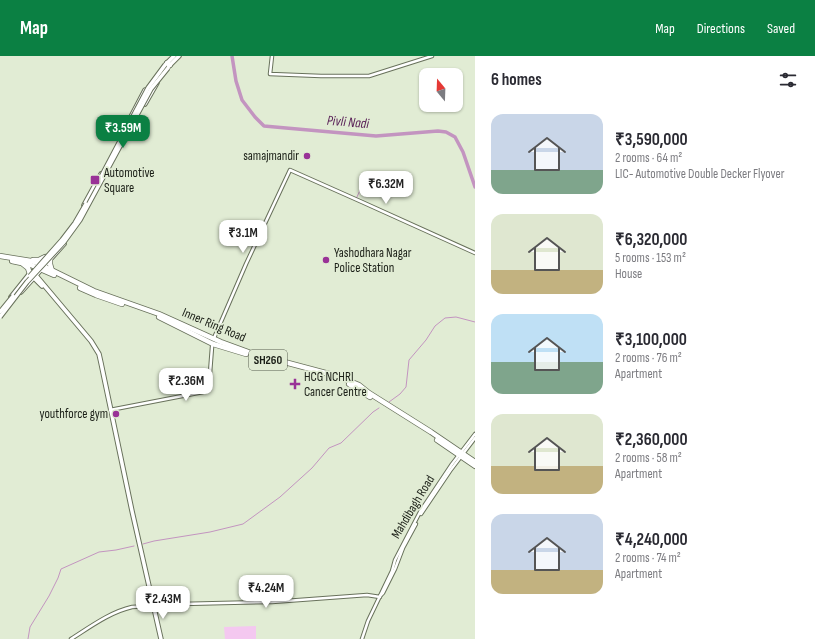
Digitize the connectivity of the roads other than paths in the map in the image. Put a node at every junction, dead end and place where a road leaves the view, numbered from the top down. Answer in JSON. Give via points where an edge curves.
{"nodes":[{"id":1,"x":174,"y":56,"type":"edge"},
{"id":2,"x":178,"y":56,"type":"edge"},
{"id":3,"x":272,"y":56,"type":"edge"},
{"id":4,"x":432,"y":56,"type":"edge"},
{"id":5,"x":167,"y":65,"type":"junction"},
{"id":6,"x":475,"y":253,"type":"edge"},
{"id":7,"x":45,"y":257,"type":"junction"},
{"id":8,"x":0,"y":258,"type":"edge"},
{"id":9,"x":31,"y":260,"type":"junction"},
{"id":10,"x":50,"y":260,"type":"junction"},
{"id":11,"x":19,"y":262,"type":"junction"},
{"id":12,"x":37,"y":271,"type":"junction"},
{"id":13,"x":50,"y":272,"type":"junction"},
{"id":14,"x":41,"y":283,"type":"junction"},
{"id":15,"x":26,"y":286,"type":"junction"},
{"id":16,"x":0,"y":312,"type":"edge"},
{"id":17,"x":0,"y":318,"type":"edge"},
{"id":18,"x":214,"y":342,"type":"junction"},
{"id":19,"x":110,"y":410,"type":"junction"},
{"id":20,"x":475,"y":434,"type":"edge"},
{"id":21,"x":475,"y":438,"type":"edge"},
{"id":22,"x":461,"y":454,"type":"junction"},
{"id":23,"x":475,"y":462,"type":"edge"},
{"id":24,"x":475,"y":466,"type":"edge"},
{"id":25,"x":380,"y":596,"type":"junction"},
{"id":26,"x":153,"y":605,"type":"junction"},
{"id":27,"x":71,"y":639,"type":"edge"},
{"id":28,"x":159,"y":639,"type":"edge"},
{"id":29,"x":362,"y":639,"type":"edge"}],
"edges":[{"from":1,"to":5,"type":"main road"},
{"from":2,"to":5,"type":"main road"},
{"from":3,"to":4,"type":"street","via":[[270,74],[321,76],[369,76]]},
{"from":5,"to":7,"type":"main road","via":[[161,68],[144,92],[75,222]]},
{"from":5,"to":10,"type":"main road","via":[[167,72],[144,106],[79,223]]},
{"from":5,"to":16,"type":"main road","bridge":true,"via":[[148,88],[75,223]]},
{"from":5,"to":17,"type":"main road","bridge":true,"via":[[151,89],[80,220]]},
{"from":6,"to":18,"type":"street","via":[[290,170],[247,262]]},
{"from":7,"to":9,"type":"highway"},
{"from":7,"to":12,"type":"main road"},
{"from":8,"to":9,"type":"highway","name":"Inner Ring Road"},
{"from":8,"to":11,"type":"highway","name":"Inner Ring Road"},
{"from":9,"to":12,"type":"highway","name":"Inner Ring Road"},
{"from":10,"to":12,"type":"main road"},
{"from":10,"to":13,"type":"highway"},
{"from":11,"to":12,"type":"highway","name":"Inner Ring Road"},
{"from":11,"to":12,"type":"highway"},
{"from":12,"to":13,"type":"highway","name":"Inner Ring Road"},
{"from":12,"to":13,"type":"highway"},
{"from":12,"to":14,"type":"main road"},
{"from":12,"to":14,"type":"main road"},
{"from":12,"to":15,"type":"main road"},
{"from":12,"to":16,"type":"main road","via":[[16,290]]},
{"from":13,"to":18,"type":"highway","name":"Inner Ring Road","via":[[159,314]]},
{"from":13,"to":18,"type":"highway","name":"Inner Ring Road","number":"SH260","via":[[96,295],[158,316]]},
{"from":14,"to":15,"type":"main road","via":[[34,282]]},
{"from":14,"to":19,"type":"main road","via":[[93,346],[99,358]]},
{"from":15,"to":17,"type":"main road"},
{"from":18,"to":19,"type":"street","via":[[207,390]]},
{"from":18,"to":22,"type":"highway","name":"Inner Ring Road","number":"SH260","via":[[237,352],[342,380],[380,401]]},
{"from":19,"to":26,"type":"main road"},
{"from":20,"to":22,"type":"street","name":"Mahdibagh Road"},
{"from":21,"to":22,"type":"street","name":"Mahdibagh Road"},
{"from":22,"to":23,"type":"highway"},
{"from":22,"to":24,"type":"highway","number":"SH260"},
{"from":22,"to":25,"type":"street","name":"Mahdibagh Road","via":[[421,514]]},
{"from":25,"to":26,"type":"street"},
{"from":25,"to":29,"type":"street","name":"Mahdibagh Road"},
{"from":26,"to":27,"type":"street","via":[[124,608]]},
{"from":26,"to":28,"type":"main road"}]}
